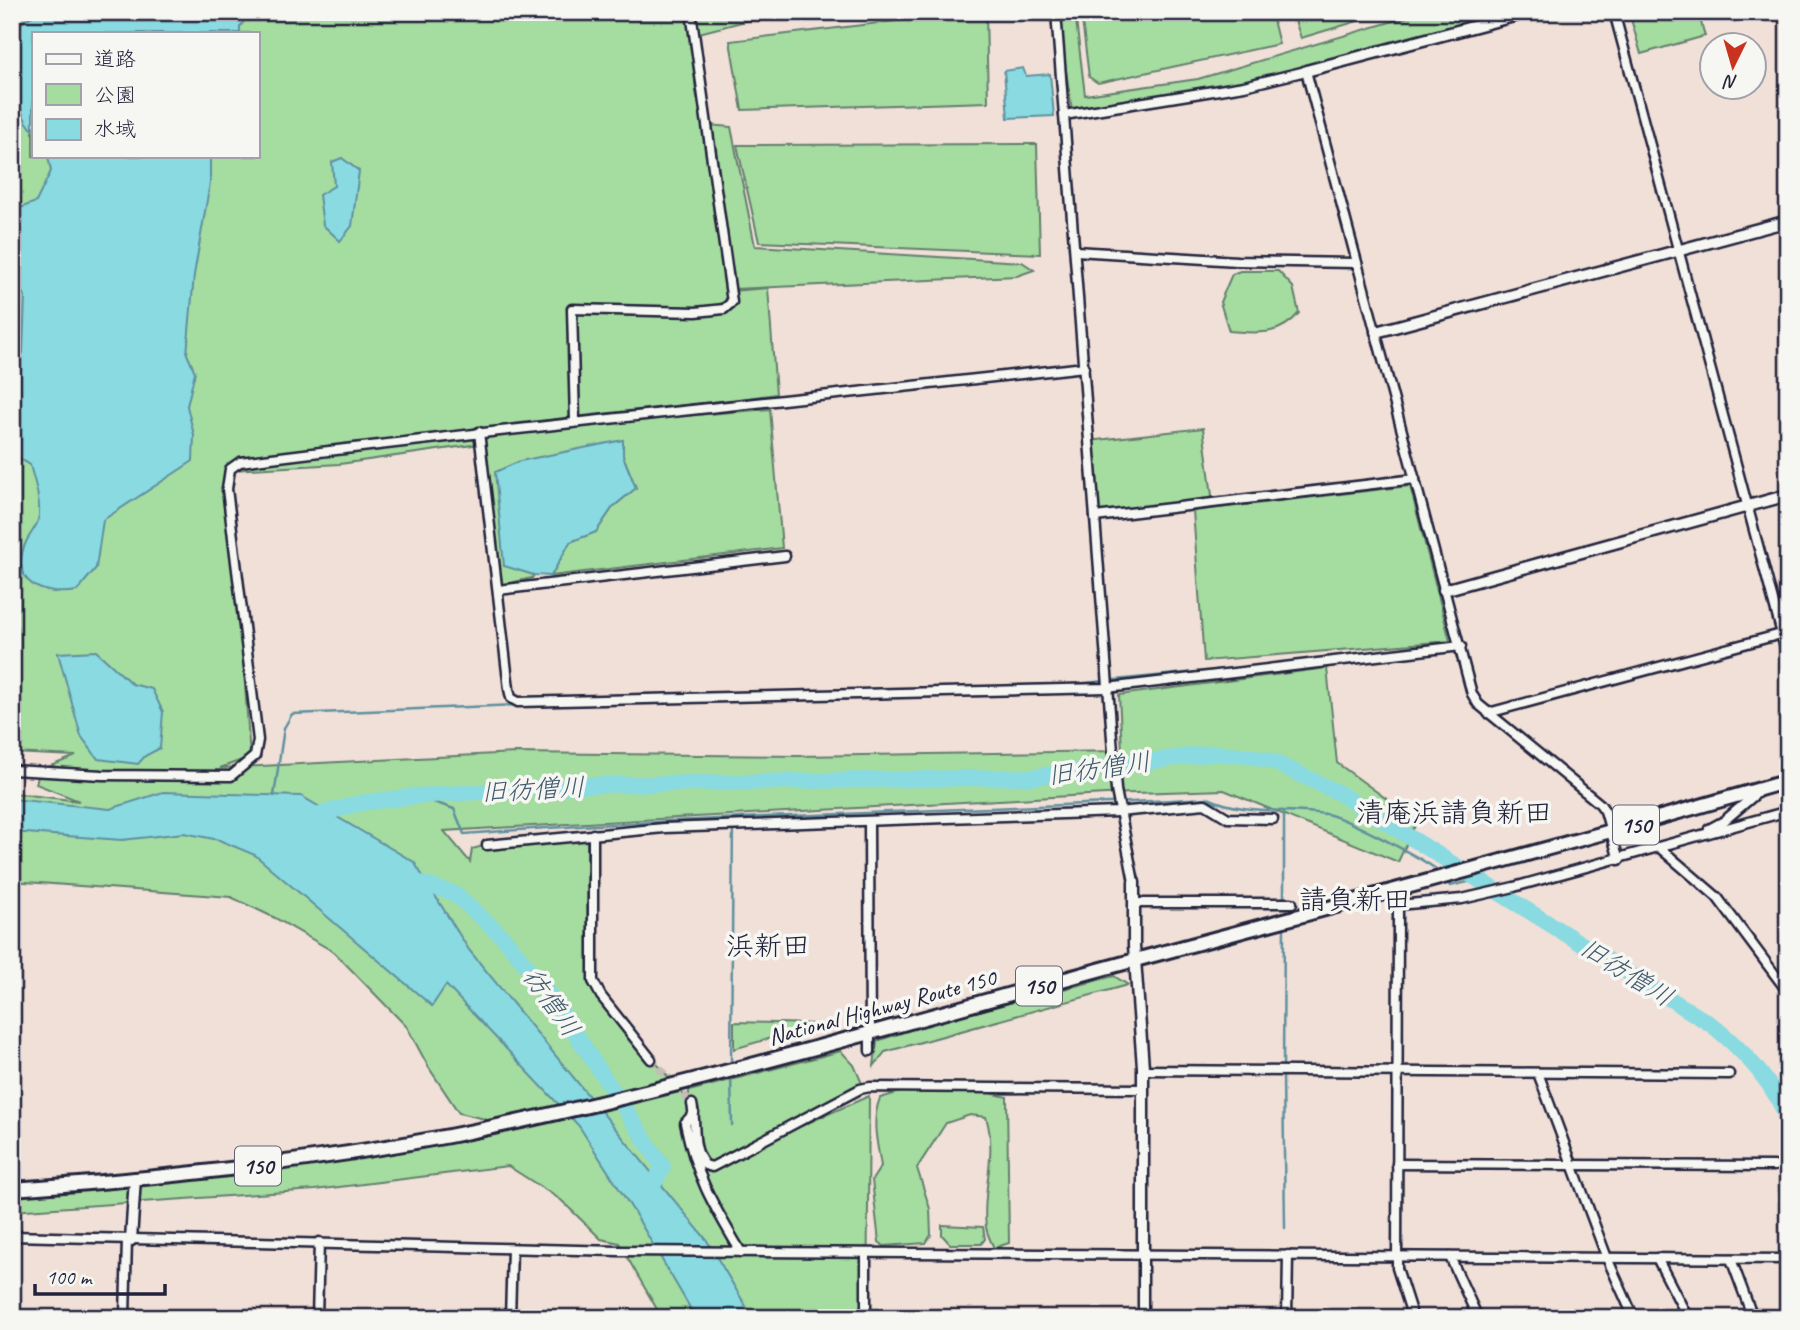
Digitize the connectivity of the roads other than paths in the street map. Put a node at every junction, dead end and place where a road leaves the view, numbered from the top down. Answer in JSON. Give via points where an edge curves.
{"nodes":[{"id":1,"x":691,"y":12,"type":"edge"},
{"id":2,"x":1056,"y":12,"type":"edge"},
{"id":3,"x":1529,"y":12,"type":"edge"},
{"id":4,"x":1614,"y":12,"type":"edge"},
{"id":5,"x":1306,"y":71,"type":"junction"},
{"id":6,"x":1065,"y":115,"type":"junction"},
{"id":7,"x":1788,"y":220,"type":"edge"},
{"id":8,"x":1679,"y":250,"type":"junction"},
{"id":9,"x":1076,"y":251,"type":"junction"},
{"id":10,"x":1355,"y":263,"type":"junction"},
{"id":11,"x":1376,"y":332,"type":"junction"},
{"id":12,"x":1084,"y":367,"type":"junction"},
{"id":13,"x":575,"y":421,"type":"junction"},
{"id":14,"x":479,"y":432,"type":"junction"},
{"id":15,"x":1415,"y":479,"type":"junction"},
{"id":16,"x":1788,"y":495,"type":"edge"},
{"id":17,"x":1749,"y":506,"type":"junction"},
{"id":18,"x":1095,"y":517,"type":"junction"},
{"id":19,"x":785,"y":556,"type":"dead end"},
{"id":20,"x":498,"y":590,"type":"junction"},
{"id":21,"x":1444,"y":590,"type":"junction"},
{"id":22,"x":1785,"y":633,"type":"edge"},
{"id":23,"x":1461,"y":646,"type":"junction"},
{"id":24,"x":1788,"y":653,"type":"edge"},
{"id":25,"x":1107,"y":688,"type":"junction"},
{"id":26,"x":1488,"y":713,"type":"junction"},
{"id":27,"x":12,"y":770,"type":"edge"},
{"id":28,"x":1788,"y":781,"type":"edge"},
{"id":29,"x":1762,"y":789,"type":"junction"},
{"id":30,"x":1788,"y":811,"type":"edge"},
{"id":31,"x":1118,"y":812,"type":"junction"},
{"id":32,"x":1273,"y":819,"type":"dead end"},
{"id":33,"x":869,"y":822,"type":"junction"},
{"id":34,"x":1611,"y":832,"type":"junction"},
{"id":35,"x":593,"y":834,"type":"junction"},
{"id":36,"x":1692,"y":838,"type":"junction"},
{"id":37,"x":487,"y":845,"type":"dead end"},
{"id":38,"x":1660,"y":848,"type":"junction"},
{"id":39,"x":1619,"y":860,"type":"junction"},
{"id":40,"x":1134,"y":882,"type":"joint"},
{"id":41,"x":1135,"y":903,"type":"junction"},
{"id":42,"x":1292,"y":903,"type":"dead end"},
{"id":43,"x":1137,"y":959,"type":"junction"},
{"id":44,"x":1788,"y":992,"type":"edge"},
{"id":45,"x":871,"y":1032,"type":"junction"},
{"id":46,"x":870,"y":1051,"type":"dead end"},
{"id":47,"x":651,"y":1059,"type":"tunnel mouth"},
{"id":48,"x":1143,"y":1070,"type":"junction"},
{"id":49,"x":1397,"y":1072,"type":"junction"},
{"id":50,"x":1538,"y":1073,"type":"junction"},
{"id":51,"x":1729,"y":1074,"type":"dead end"},
{"id":52,"x":1143,"y":1089,"type":"junction"},
{"id":53,"x":1397,"y":1164,"type":"junction"},
{"id":54,"x":1572,"y":1165,"type":"junction"},
{"id":55,"x":1774,"y":1166,"type":"dead end"},
{"id":56,"x":135,"y":1178,"type":"junction"},
{"id":57,"x":12,"y":1189,"type":"edge"},
{"id":58,"x":12,"y":1236,"type":"edge"},
{"id":59,"x":129,"y":1239,"type":"junction"},
{"id":60,"x":319,"y":1242,"type":"junction"},
{"id":61,"x":512,"y":1249,"type":"junction"},
{"id":62,"x":741,"y":1252,"type":"junction"},
{"id":63,"x":866,"y":1252,"type":"junction"},
{"id":64,"x":1143,"y":1254,"type":"junction"},
{"id":65,"x":1288,"y":1255,"type":"junction"},
{"id":66,"x":1396,"y":1257,"type":"junction"},
{"id":67,"x":1450,"y":1257,"type":"junction"},
{"id":68,"x":1607,"y":1258,"type":"junction"},
{"id":69,"x":1657,"y":1258,"type":"junction"},
{"id":70,"x":1731,"y":1259,"type":"junction"},
{"id":71,"x":1788,"y":1259,"type":"edge"},
{"id":72,"x":125,"y":1318,"type":"edge"},
{"id":73,"x":317,"y":1318,"type":"edge"},
{"id":74,"x":510,"y":1318,"type":"edge"},
{"id":75,"x":866,"y":1318,"type":"edge"},
{"id":76,"x":1143,"y":1318,"type":"edge"},
{"id":77,"x":1287,"y":1318,"type":"edge"},
{"id":78,"x":1413,"y":1318,"type":"edge"},
{"id":79,"x":1478,"y":1318,"type":"edge"},
{"id":80,"x":1634,"y":1318,"type":"edge"},
{"id":81,"x":1688,"y":1318,"type":"edge"},
{"id":82,"x":1753,"y":1318,"type":"edge"}],
"edges":[{"from":1,"to":13,"type":"street","via":[[732,302],[724,309],[695,312],[572,309]]},
{"from":2,"to":6,"type":"street"},
{"from":3,"to":5,"type":"street"},
{"from":4,"to":8,"type":"street"},
{"from":5,"to":6,"type":"street","via":[[1244,86]]},
{"from":5,"to":10,"type":"street"},
{"from":6,"to":9,"type":"street"},
{"from":7,"to":8,"type":"street"},
{"from":8,"to":11,"type":"street"},
{"from":8,"to":17,"type":"street"},
{"from":9,"to":10,"type":"street"},
{"from":9,"to":12,"type":"street"},
{"from":10,"to":11,"type":"street"},
{"from":11,"to":15,"type":"street"},
{"from":12,"to":13,"type":"street"},
{"from":12,"to":18,"type":"street"},
{"from":13,"to":14,"type":"street"},
{"from":14,"to":20,"type":"street"},
{"from":14,"to":27,"type":"street","via":[[233,465],[227,489],[258,740],[255,756],[231,776]]},
{"from":15,"to":18,"type":"street"},
{"from":15,"to":21,"type":"street"},
{"from":16,"to":17,"type":"street"},
{"from":17,"to":21,"type":"street"},
{"from":17,"to":22,"type":"street"},
{"from":18,"to":25,"type":"street"},
{"from":19,"to":20,"type":"street"},
{"from":20,"to":25,"type":"street","via":[[509,689],[518,702]]},
{"from":21,"to":23,"type":"street"},
{"from":22,"to":24,"type":"street"},
{"from":22,"to":26,"type":"street"},
{"from":23,"to":25,"type":"street"},
{"from":23,"to":26,"type":"street","via":[[1472,694]]},
{"from":25,"to":31,"type":"street"},
{"from":26,"to":34,"type":"street","via":[[1600,804]]},
{"from":28,"to":29,"type":"highway","name":"National Highway Route 150","number":"150"},
{"from":29,"to":34,"type":"highway","name":"National Highway Route 150","number":"150"},
{"from":29,"to":36,"type":"street","via":[[1724,821]]},
{"from":30,"to":36,"type":"street"},
{"from":31,"to":32,"type":"street","via":[[1205,804],[1228,818]]},
{"from":31,"to":33,"type":"street"},
{"from":31,"to":40,"type":"street"},
{"from":33,"to":35,"type":"street"},
{"from":33,"to":45,"type":"street"},
{"from":34,"to":39,"type":"street"},
{"from":34,"to":43,"type":"highway","name":"National Highway Route 150","number":"150"},
{"from":35,"to":37,"type":"street"},
{"from":35,"to":47,"type":"street","via":[[593,981]]},
{"from":36,"to":38,"type":"street"},
{"from":38,"to":39,"type":"street"},
{"from":38,"to":44,"type":"street","via":[[1717,897]]},
{"from":39,"to":49,"type":"street","via":[[1485,894],[1398,905]]},
{"from":40,"to":41,"type":"street"},
{"from":41,"to":42,"type":"street"},
{"from":41,"to":43,"type":"street"},
{"from":43,"to":45,"type":"highway","name":"National Highway Route 150","number":"150"},
{"from":43,"to":48,"type":"street"},
{"from":45,"to":46,"type":"street"},
{"from":45,"to":56,"type":"highway","name":"National Highway Route 150","number":"150","via":[[635,1095],[501,1125],[323,1156]]},
{"from":48,"to":49,"type":"street"},
{"from":48,"to":52,"type":"street"},
{"from":49,"to":50,"type":"street"},
{"from":49,"to":53,"type":"street"},
{"from":50,"to":51,"type":"street"},
{"from":50,"to":54,"type":"street"},
{"from":52,"to":62,"type":"street","via":[[870,1087],[712,1167],[705,1165],[698,1153],[691,1124],[693,1109],[685,1123],[694,1164]]},
{"from":52,"to":64,"type":"street"},
{"from":53,"to":54,"type":"street"},
{"from":53,"to":66,"type":"street"},
{"from":54,"to":55,"type":"street"},
{"from":54,"to":68,"type":"street"},
{"from":56,"to":57,"type":"highway","name":"National Highway Route 150","number":"150"},
{"from":56,"to":59,"type":"street"},
{"from":58,"to":59,"type":"street"},
{"from":59,"to":60,"type":"street"},
{"from":59,"to":72,"type":"street"},
{"from":60,"to":61,"type":"street"},
{"from":60,"to":73,"type":"street"},
{"from":61,"to":62,"type":"street"},
{"from":61,"to":74,"type":"street"},
{"from":62,"to":63,"type":"street"},
{"from":63,"to":64,"type":"street"},
{"from":63,"to":75,"type":"street"},
{"from":64,"to":65,"type":"street"},
{"from":64,"to":76,"type":"street"},
{"from":65,"to":66,"type":"street"},
{"from":65,"to":77,"type":"street"},
{"from":66,"to":67,"type":"street"},
{"from":66,"to":78,"type":"street"},
{"from":67,"to":68,"type":"street"},
{"from":67,"to":79,"type":"street"},
{"from":68,"to":69,"type":"street"},
{"from":68,"to":80,"type":"street"},
{"from":69,"to":70,"type":"street"},
{"from":69,"to":81,"type":"street"},
{"from":70,"to":71,"type":"street"},
{"from":70,"to":82,"type":"street"}]}
